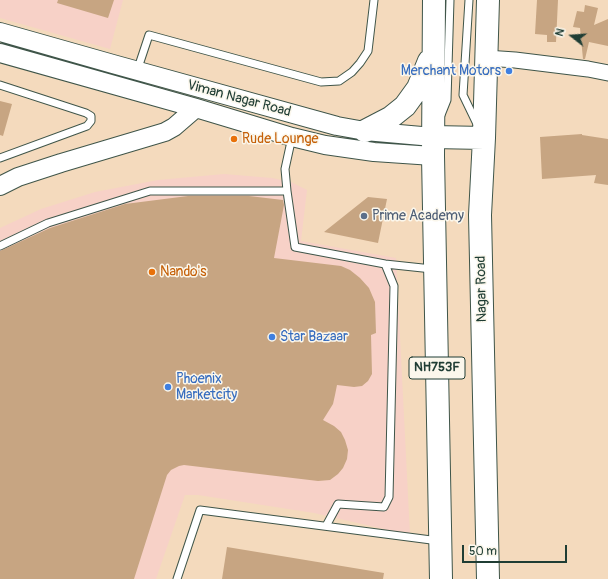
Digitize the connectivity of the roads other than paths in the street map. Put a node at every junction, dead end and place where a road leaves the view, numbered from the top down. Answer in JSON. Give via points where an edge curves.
{"nodes":[{"id":1,"x":374,"y":0,"type":"edge"},
{"id":2,"x":434,"y":0,"type":"edge"},
{"id":3,"x":450,"y":0,"type":"edge"},
{"id":4,"x":469,"y":0,"type":"edge"},
{"id":5,"x":488,"y":0,"type":"edge"},
{"id":6,"x":0,"y":32,"type":"edge"},
{"id":7,"x":433,"y":51,"type":"junction"},
{"id":8,"x":0,"y":53,"type":"edge"},
{"id":9,"x":486,"y":58,"type":"junction"},
{"id":10,"x":137,"y":71,"type":"junction"},
{"id":11,"x":608,"y":73,"type":"edge"},
{"id":12,"x":0,"y":85,"type":"edge"},
{"id":13,"x":196,"y":108,"type":"junction"},
{"id":14,"x":365,"y":130,"type":"junction"},
{"id":15,"x":292,"y":137,"type":"junction"},
{"id":16,"x":484,"y":138,"type":"junction"},
{"id":17,"x":433,"y":147,"type":"junction"},
{"id":18,"x":0,"y":158,"type":"edge"},
{"id":19,"x":0,"y":186,"type":"edge"},
{"id":20,"x":287,"y":191,"type":"junction"},
{"id":21,"x":0,"y":246,"type":"edge"},
{"id":22,"x":385,"y":264,"type":"junction"},
{"id":23,"x":435,"y":269,"type":"junction"},
{"id":24,"x":326,"y":526,"type":"junction"},
{"id":25,"x":440,"y":541,"type":"junction"},
{"id":26,"x":177,"y":579,"type":"edge"},
{"id":27,"x":441,"y":579,"type":"edge"},
{"id":28,"x":488,"y":579,"type":"edge"}],
"edges":[{"from":1,"to":10,"type":"lane","via":[[368,51],[356,68],[339,81],[321,82],[149,35]]},
{"from":2,"to":7,"type":"highway","number":"NH753F"},
{"from":3,"to":17,"type":"lane","via":[[447,100]]},
{"from":4,"to":16,"type":"lane","via":[[463,96]]},
{"from":5,"to":9,"type":"highway","name":"Nagar Road","number":"NH753F"},
{"from":6,"to":10,"type":"street","name":"Viman Nagar Road"},
{"from":7,"to":14,"type":"highway","via":[[418,88],[405,106],[390,118]]},
{"from":7,"to":17,"type":"highway","number":"NH753F"},
{"from":8,"to":13,"type":"street","name":"Viman Nagar Road"},
{"from":9,"to":11,"type":"street"},
{"from":9,"to":16,"type":"highway","name":"Nagar Road","number":"NH753F"},
{"from":10,"to":14,"type":"street","name":"Viman Nagar Road","via":[[338,126]]},
{"from":12,"to":18,"type":"lane","via":[[86,113],[91,116],[91,121],[87,126]]},
{"from":13,"to":15,"type":"street","name":"Viman Nagar Road"},
{"from":13,"to":19,"type":"street","via":[[165,132],[18,177]]},
{"from":14,"to":17,"type":"street","name":"Viman Nagar Road"},
{"from":15,"to":17,"type":"street","name":"Viman Nagar Road","via":[[374,152]]},
{"from":15,"to":20,"type":"lane","via":[[285,169]]},
{"from":16,"to":17,"type":"highway","name":"Viman Nagar Road"},
{"from":16,"to":28,"type":"highway","name":"Nagar Road","number":"NH753F","via":[[480,215]]},
{"from":17,"to":23,"type":"highway","number":"NH753F"},
{"from":20,"to":21,"type":"lane","via":[[150,191],[48,223]]},
{"from":20,"to":22,"type":"lane","via":[[296,247]]},
{"from":22,"to":23,"type":"lane"},
{"from":22,"to":24,"type":"lane","via":[[394,286],[389,497],[384,507],[338,504]]},
{"from":23,"to":25,"type":"highway","number":"NH753F"},
{"from":24,"to":25,"type":"lane"},
{"from":24,"to":26,"type":"lane","via":[[200,510]]},
{"from":25,"to":27,"type":"highway","number":"NH753F"}]}
